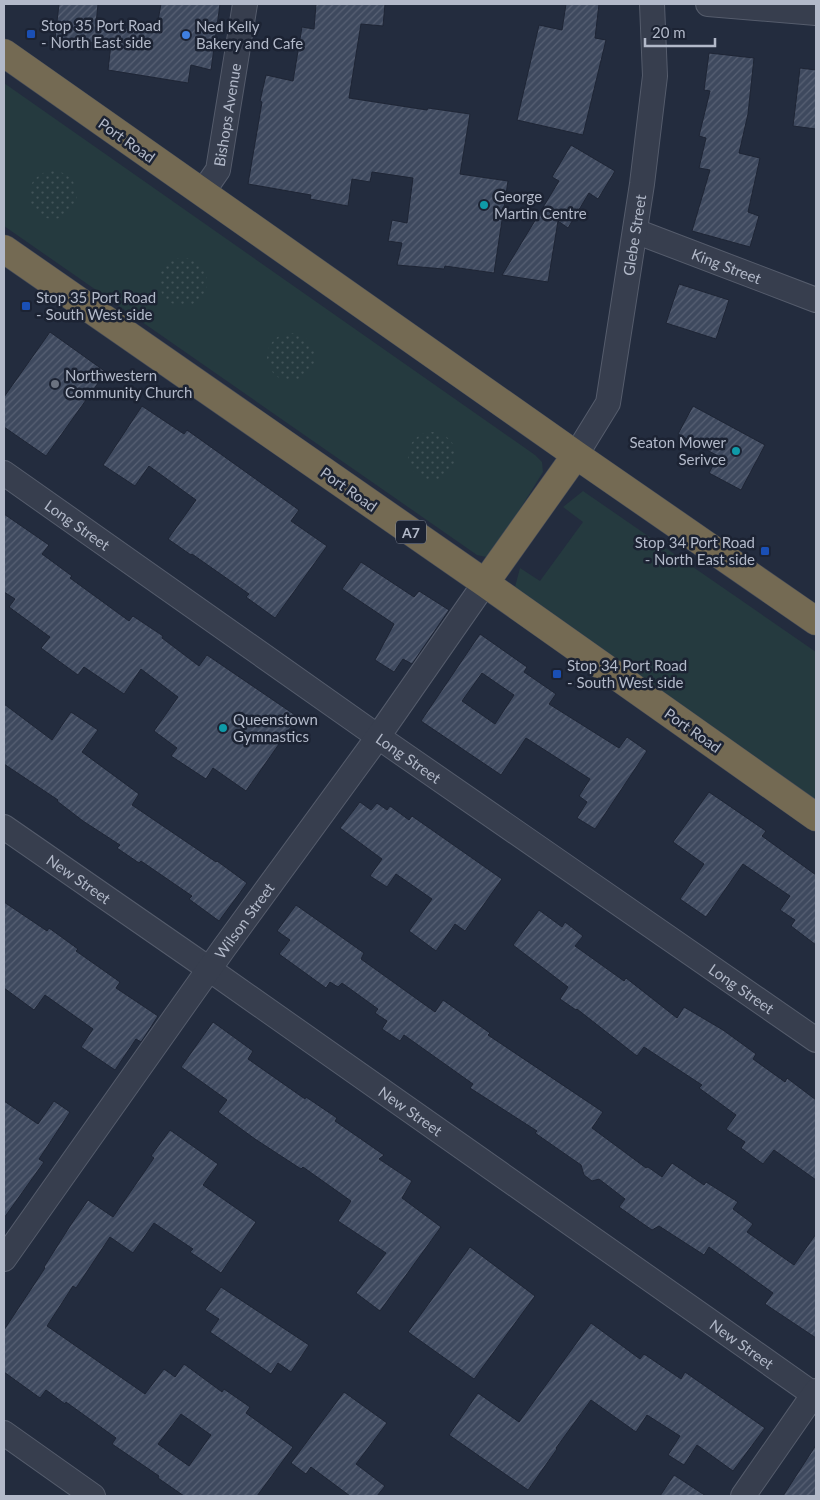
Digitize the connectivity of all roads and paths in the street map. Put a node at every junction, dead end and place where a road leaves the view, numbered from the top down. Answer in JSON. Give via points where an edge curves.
{"nodes":[{"id":1,"x":245,"y":4,"type":"edge"},
{"id":2,"x":652,"y":4,"type":"edge"},
{"id":3,"x":708,"y":4,"type":"edge"},
{"id":4,"x":816,"y":13,"type":"edge"},
{"id":5,"x":4,"y":53,"type":"edge"},
{"id":6,"x":202,"y":193,"type":"junction"},
{"id":7,"x":635,"y":230,"type":"junction"},
{"id":8,"x":4,"y":249,"type":"edge"},
{"id":9,"x":816,"y":300,"type":"edge"},
{"id":10,"x":576,"y":455,"type":"junction"},
{"id":11,"x":4,"y":473,"type":"edge"},
{"id":12,"x":484,"y":583,"type":"junction"},
{"id":13,"x":816,"y":621,"type":"edge"},
{"id":14,"x":377,"y":736,"type":"junction"},
{"id":15,"x":816,"y":817,"type":"edge"},
{"id":16,"x":4,"y":827,"type":"edge"},
{"id":17,"x":209,"y":969,"type":"junction"},
{"id":18,"x":816,"y":1040,"type":"edge"},
{"id":19,"x":4,"y":1259,"type":"edge"},
{"id":20,"x":815,"y":1394,"type":"edge"},
{"id":21,"x":4,"y":1433,"type":"edge"},
{"id":22,"x":94,"y":1496,"type":"edge"},
{"id":23,"x":743,"y":1496,"type":"edge"}],
"edges":[{"from":1,"to":6,"type":"street","name":"Bishops Avenue","via":[[218,170]]},
{"from":2,"to":7,"type":"street","name":"Glebe Street","via":[[654,76]]},
{"from":3,"to":4,"type":"street"},
{"from":5,"to":6,"type":"highway","name":"Port Road"},
{"from":6,"to":10,"type":"highway","name":"Port Road"},
{"from":7,"to":9,"type":"street","name":"King Street"},
{"from":7,"to":10,"type":"street","name":"Glebe Street","via":[[608,402]]},
{"from":8,"to":12,"type":"highway","name":"Port Road","number":"A7"},
{"from":10,"to":12,"type":"highway"},
{"from":10,"to":13,"type":"highway","name":"Port Road"},
{"from":11,"to":14,"type":"street","name":"Long Street"},
{"from":12,"to":14,"type":"street","name":"Wilson Street"},
{"from":12,"to":15,"type":"highway","name":"Port Road","number":"A7"},
{"from":14,"to":17,"type":"street","name":"Wilson Street"},
{"from":14,"to":18,"type":"street","name":"Long Street"},
{"from":16,"to":17,"type":"street","name":"New Street"},
{"from":17,"to":19,"type":"street","name":"Wilson Street"},
{"from":17,"to":20,"type":"street","name":"New Street"},
{"from":20,"to":23,"type":"street"},
{"from":21,"to":22,"type":"street"}]}
